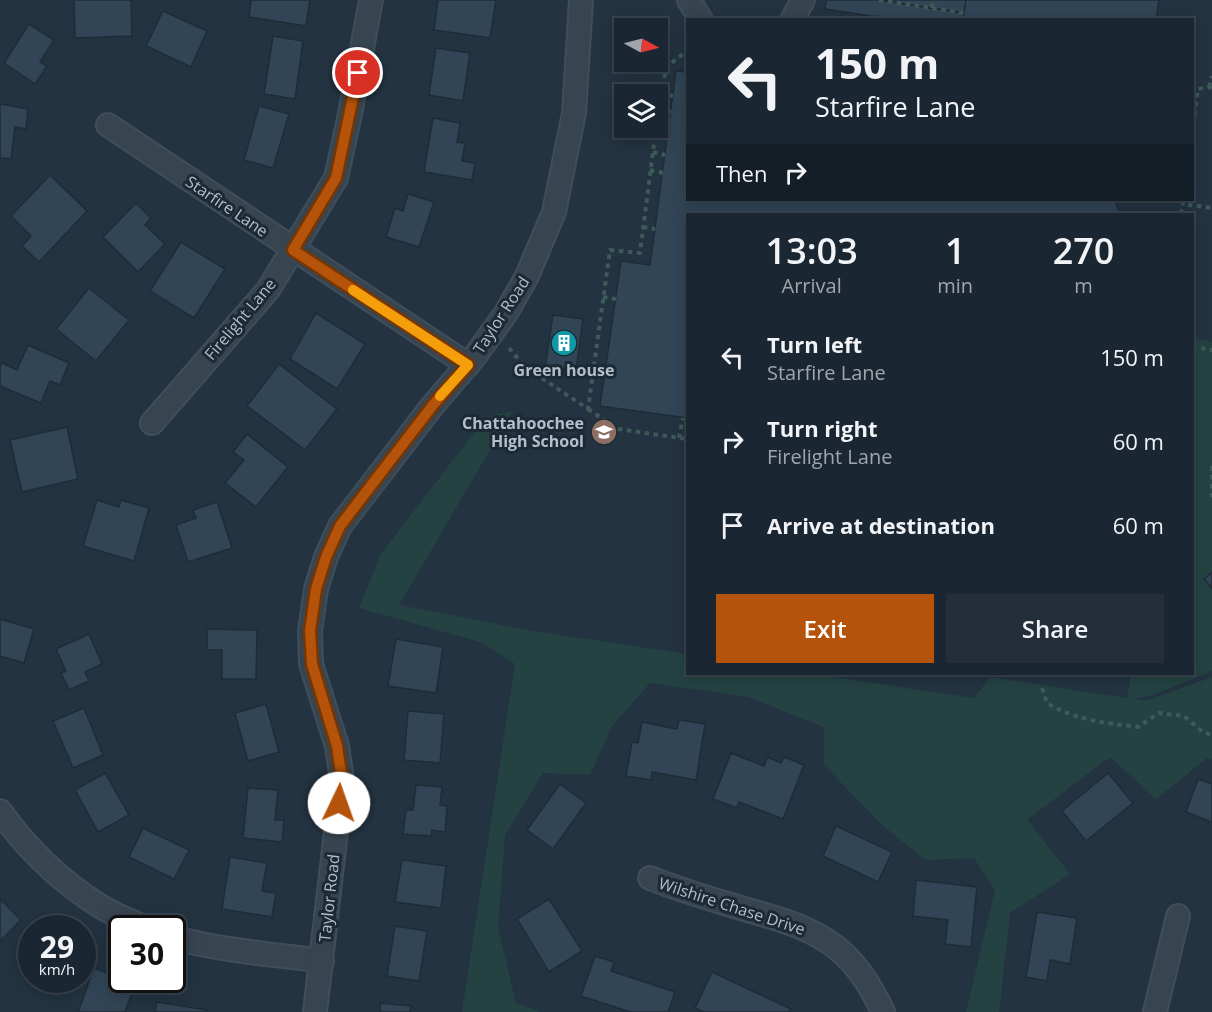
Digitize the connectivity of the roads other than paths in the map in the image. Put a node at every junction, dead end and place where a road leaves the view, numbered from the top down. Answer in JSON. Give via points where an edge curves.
{"nodes":[{"id":1,"x":371,"y":0,"type":"edge"},
{"id":2,"x":581,"y":0,"type":"edge"},
{"id":3,"x":689,"y":0,"type":"edge"},
{"id":4,"x":803,"y":0,"type":"edge"},
{"id":5,"x":700,"y":18,"type":"edge"},
{"id":6,"x":793,"y":18,"type":"edge"},
{"id":7,"x":108,"y":125,"type":"dead end"},
{"id":8,"x":293,"y":250,"type":"junction"},
{"id":9,"x":468,"y":365,"type":"junction"},
{"id":10,"x":152,"y":423,"type":"dead end"},
{"id":11,"x":0,"y":811,"type":"edge"},
{"id":12,"x":650,"y":878,"type":"dead end"},
{"id":13,"x":118,"y":915,"type":"edge"},
{"id":14,"x":1178,"y":916,"type":"dead end"},
{"id":15,"x":186,"y":941,"type":"edge"},
{"id":16,"x":322,"y":961,"type":"junction"},
{"id":17,"x":315,"y":1012,"type":"edge"},
{"id":18,"x":883,"y":1012,"type":"edge"},
{"id":19,"x":1155,"y":1012,"type":"edge"}],
"edges":[{"from":1,"to":8,"type":"street","name":"Firelight Lane","via":[[336,178]]},
{"from":2,"to":9,"type":"street","name":"Taylor Road","via":[[574,113],[554,212],[527,276]]},
{"from":3,"to":5,"type":"street"},
{"from":4,"to":6,"type":"street"},
{"from":7,"to":8,"type":"street","name":"Starfire Lane"},
{"from":8,"to":9,"type":"street","name":"Starfire Lane"},
{"from":8,"to":10,"type":"street","name":"Firelight Lane","via":[[268,290]]},
{"from":9,"to":16,"type":"street","name":"Taylor Road","via":[[340,526],[316,589],[310,631],[312,664],[337,746],[342,780]]},
{"from":11,"to":13,"type":"street","via":[[17,835],[56,874]]},
{"from":12,"to":18,"type":"street","name":"Wilshire Chase Drive","via":[[816,934],[858,968]]},
{"from":14,"to":19,"type":"street"},
{"from":15,"to":16,"type":"street"},
{"from":16,"to":17,"type":"street","name":"Taylor Road"}]}
